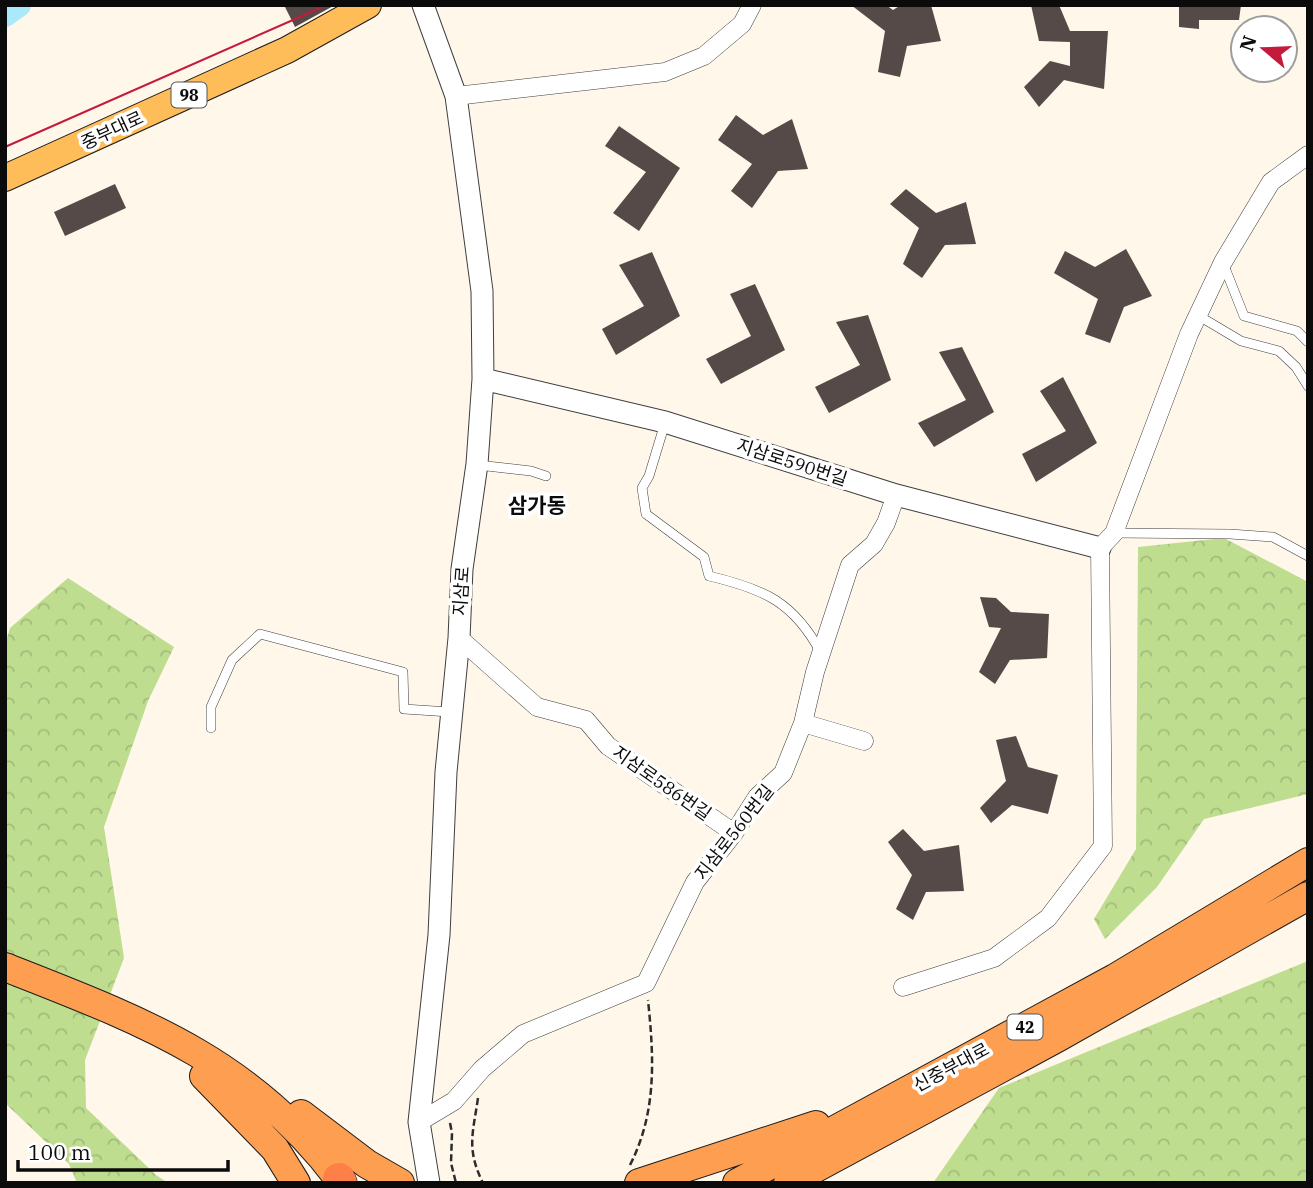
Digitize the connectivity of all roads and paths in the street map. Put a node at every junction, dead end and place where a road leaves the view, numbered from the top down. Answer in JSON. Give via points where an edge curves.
{"nodes":[{"id":1,"x":368,"y":5,"type":"edge"},
{"id":2,"x":423,"y":5,"type":"edge"},
{"id":3,"x":752,"y":5,"type":"edge"},
{"id":4,"x":456,"y":96,"type":"junction"},
{"id":5,"x":1308,"y":155,"type":"edge"},
{"id":6,"x":5,"y":178,"type":"edge"},
{"id":7,"x":1223,"y":262,"type":"junction"},
{"id":8,"x":1199,"y":316,"type":"junction"},
{"id":9,"x":1308,"y":342,"type":"edge"},
{"id":10,"x":483,"y":379,"type":"junction"},
{"id":11,"x":1308,"y":386,"type":"edge"},
{"id":12,"x":666,"y":422,"type":"junction"},
{"id":13,"x":477,"y":464,"type":"junction"},
{"id":14,"x":546,"y":476,"type":"dead end"},
{"id":15,"x":896,"y":495,"type":"junction"},
{"id":16,"x":1107,"y":540,"type":"junction"},
{"id":17,"x":1308,"y":556,"type":"edge"},
{"id":18,"x":458,"y":638,"type":"junction"},
{"id":19,"x":821,"y":653,"type":"junction"},
{"id":20,"x":452,"y":712,"type":"junction"},
{"id":21,"x":803,"y":723,"type":"junction"},
{"id":22,"x":211,"y":729,"type":"dead end"},
{"id":23,"x":864,"y":741,"type":"dead end"},
{"id":24,"x":734,"y":833,"type":"junction"},
{"id":25,"x":1308,"y":862,"type":"edge"},
{"id":26,"x":1308,"y":896,"type":"edge"},
{"id":27,"x":8,"y":979,"type":"edge"},
{"id":28,"x":646,"y":983,"type":"junction"},
{"id":29,"x":903,"y":987,"type":"dead end"},
{"id":30,"x":176,"y":1039,"type":"junction"},
{"id":31,"x":482,"y":1069,"type":"junction"},
{"id":32,"x":204,"y":1076,"type":"junction"},
{"id":33,"x":895,"y":1097,"type":"junction"},
{"id":34,"x":446,"y":1106,"type":"junction"},
{"id":35,"x":419,"y":1122,"type":"junction"},
{"id":36,"x":643,"y":1177,"type":"edge"},
{"id":37,"x":336,"y":1182,"type":"edge"},
{"id":38,"x":296,"y":1183,"type":"edge"},
{"id":39,"x":400,"y":1183,"type":"edge"},
{"id":40,"x":429,"y":1183,"type":"edge"},
{"id":41,"x":456,"y":1183,"type":"edge"},
{"id":42,"x":483,"y":1183,"type":"edge"},
{"id":43,"x":737,"y":1183,"type":"edge"},
{"id":44,"x":788,"y":1183,"type":"edge"}],
"edges":[{"from":1,"to":6,"type":"main road","name":"중부대로","number":"98","via":[[287,50]]},
{"from":2,"to":4,"type":"street","name":"지삼로"},
{"from":3,"to":4,"type":"street","via":[[742,24],[704,56],[665,72]]},
{"from":4,"to":10,"type":"street","name":"지삼로","via":[[482,291]]},
{"from":5,"to":7,"type":"street","via":[[1271,182]]},
{"from":7,"to":8,"type":"street"},
{"from":7,"to":9,"type":"lane","via":[[1244,316],[1297,331]]},
{"from":8,"to":11,"type":"lane","via":[[1241,341],[1279,351]]},
{"from":8,"to":16,"type":"street"},
{"from":10,"to":12,"type":"street","name":"지삼로590번길"},
{"from":10,"to":13,"type":"street","name":"지삼로"},
{"from":12,"to":15,"type":"street","name":"지삼로590번길"},
{"from":12,"to":19,"type":"lane","via":[[642,488],[646,514],[704,558],[709,576],[747,585],[783,603],[809,629]]},
{"from":13,"to":14,"type":"lane"},
{"from":13,"to":18,"type":"street","name":"지삼로","via":[[461,569]]},
{"from":15,"to":16,"type":"street","name":"지삼로590번길"},
{"from":15,"to":19,"type":"street","name":"지삼로560번길","via":[[874,544],[850,565]]},
{"from":16,"to":17,"type":"lane","via":[[1230,534],[1273,537]]},
{"from":16,"to":29,"type":"street","via":[[1103,846],[1048,918],[994,958]]},
{"from":18,"to":20,"type":"street","name":"지삼로"},
{"from":18,"to":24,"type":"street","name":"지삼로586번길","via":[[537,707],[586,720],[608,746]]},
{"from":19,"to":21,"type":"street","name":"지삼로560번길"},
{"from":20,"to":22,"type":"lane","via":[[404,709],[404,672],[261,634],[232,660],[211,707]]},
{"from":20,"to":35,"type":"street","name":"지삼로","via":[[439,934]]},
{"from":21,"to":23,"type":"street"},
{"from":21,"to":24,"type":"street","name":"지삼로560번길","via":[[783,773],[757,797]]},
{"from":24,"to":28,"type":"street","name":"지삼로560번길","via":[[695,882]]},
{"from":25,"to":33,"type":"highway","name":"신중부대로","number":"42","via":[[1115,978]]},
{"from":26,"to":44,"type":"highway","name":"신중부대로","number":"42"},
{"from":27,"to":30,"type":"highway","via":[[114,1010]]},
{"from":27,"to":32,"type":"highway"},
{"from":28,"to":31,"type":"street","via":[[523,1034]]},
{"from":28,"to":36,"type":"path","via":[[652,1097],[640,1145]]},
{"from":30,"to":37,"type":"highway","via":[[247,1085],[293,1127]]},
{"from":30,"to":39,"type":"highway","via":[[254,1076],[367,1164]]},
{"from":31,"to":34,"type":"street"},
{"from":31,"to":42,"type":"path","via":[[471,1143]]},
{"from":32,"to":37,"type":"highway"},
{"from":32,"to":38,"type":"highway","via":[[275,1149]]},
{"from":33,"to":36,"type":"highway"},
{"from":33,"to":43,"type":"highway","name":"신중부대로","number":"42"},
{"from":34,"to":35,"type":"street"},
{"from":34,"to":41,"type":"path"},
{"from":35,"to":40,"type":"street","name":"지삼로"}]}
